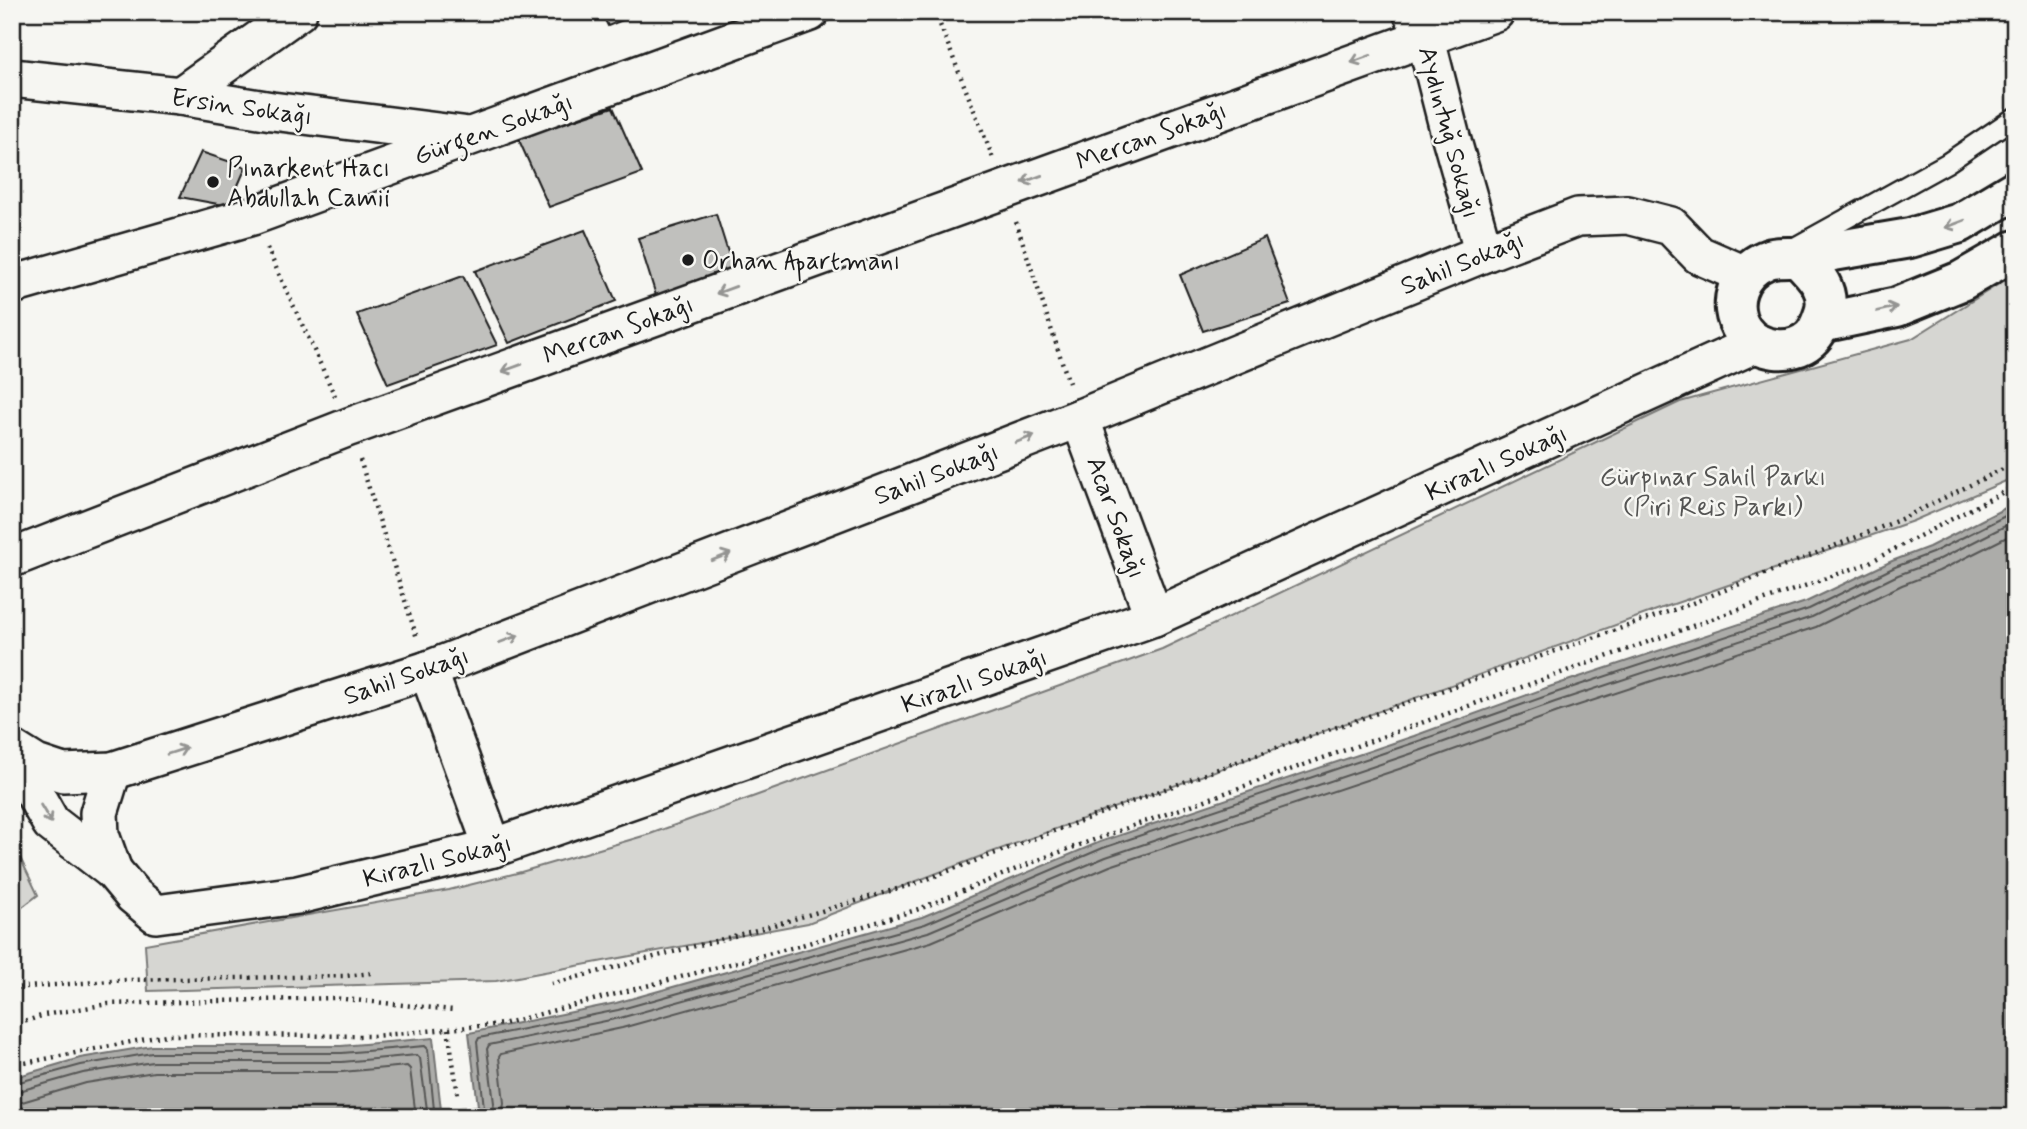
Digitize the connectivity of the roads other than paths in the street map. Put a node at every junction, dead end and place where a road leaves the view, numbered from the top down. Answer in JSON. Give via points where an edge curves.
{"nodes":[{"id":1,"x":298,"y":12,"type":"edge"},
{"id":2,"x":810,"y":12,"type":"edge"},
{"id":3,"x":1495,"y":12,"type":"edge"},
{"id":4,"x":1418,"y":24,"type":"edge"},
{"id":5,"x":12,"y":78,"type":"edge"},
{"id":6,"x":180,"y":96,"type":"junction"},
{"id":7,"x":2015,"y":117,"type":"edge"},
{"id":8,"x":471,"y":136,"type":"junction"},
{"id":9,"x":2015,"y":190,"type":"edge"},
{"id":10,"x":2015,"y":250,"type":"edge"},
{"id":11,"x":1484,"y":253,"type":"junction"},
{"id":12,"x":1792,"y":257,"type":"junction"},
{"id":13,"x":1745,"y":275,"type":"junction"},
{"id":14,"x":12,"y":285,"type":"edge"},
{"id":15,"x":1821,"y":323,"type":"junction"},
{"id":16,"x":1757,"y":343,"type":"junction"},
{"id":17,"x":1080,"y":418,"type":"junction"},
{"id":18,"x":12,"y":558,"type":"edge"},
{"id":19,"x":1154,"y":617,"type":"junction"},
{"id":20,"x":428,"y":670,"type":"junction"},
{"id":21,"x":12,"y":749,"type":"edge"},
{"id":22,"x":12,"y":754,"type":"edge"},
{"id":23,"x":112,"y":771,"type":"junction"},
{"id":24,"x":493,"y":848,"type":"junction"},
{"id":25,"x":113,"y":871,"type":"junction"}],
"edges":[{"from":1,"to":6,"type":"street"},
{"from":2,"to":8,"type":"street","name":"Gürgen Sokağı"},
{"from":3,"to":4,"type":"street","name":"Mercan Sokağı"},
{"from":4,"to":11,"type":"street","name":"Aydıntuğ Sokağı"},
{"from":4,"to":18,"type":"street","name":"Mercan Sokağı","one_way":true},
{"from":5,"to":6,"type":"street","name":"Ersin Sokağı"},
{"from":6,"to":8,"type":"street","name":"Ersin Sokağı"},
{"from":7,"to":12,"type":"lane","via":[[1947,163],[1800,243]]},
{"from":8,"to":14,"type":"street","name":"Gürgen Sokağı","via":[[252,216]]},
{"from":9,"to":12,"type":"street","one_way":true,"via":[[1960,223],[1910,238]]},
{"from":15,"to":10,"type":"street","one_way":true,"via":[[1897,307],[1961,281]]},
{"from":11,"to":13,"type":"street","name":"Sahil Sokağı","via":[[1578,217],[1628,215],[1671,226],[1699,255]]},
{"from":11,"to":17,"type":"street","name":"Sahil Sokağı"},
{"from":12,"to":13,"type":"street","via":[[1768,259]]},
{"from":12,"to":15,"type":"street","via":[[1817,276],[1825,291]]},
{"from":13,"to":16,"type":"street","via":[[1735,297],[1736,315],[1743,332]]},
{"from":15,"to":16,"type":"street","via":[[1808,340],[1792,348],[1774,349]]},
{"from":16,"to":19,"type":"street","name":"Kirazlı Sokağı"},
{"from":17,"to":19,"type":"street","name":"Acar Sokağı"},
{"from":20,"to":17,"type":"street","name":"Sahil Sokağı","one_way":true},
{"from":19,"to":24,"type":"street","name":"Kirazlı Sokağı"},
{"from":23,"to":20,"type":"street","name":"Sahil Sokağı","one_way":true},
{"from":20,"to":24,"type":"street"},
{"from":21,"to":23,"type":"street","name":"Sahil Sokağı","via":[[63,773]]},
{"from":22,"to":25,"type":"street","one_way":true,"via":[[51,823]]},
{"from":23,"to":25,"type":"street","via":[[99,813],[100,835]]},
{"from":24,"to":25,"type":"street","name":"Kirazlı Sokağı","via":[[298,895],[156,914]]}]}
